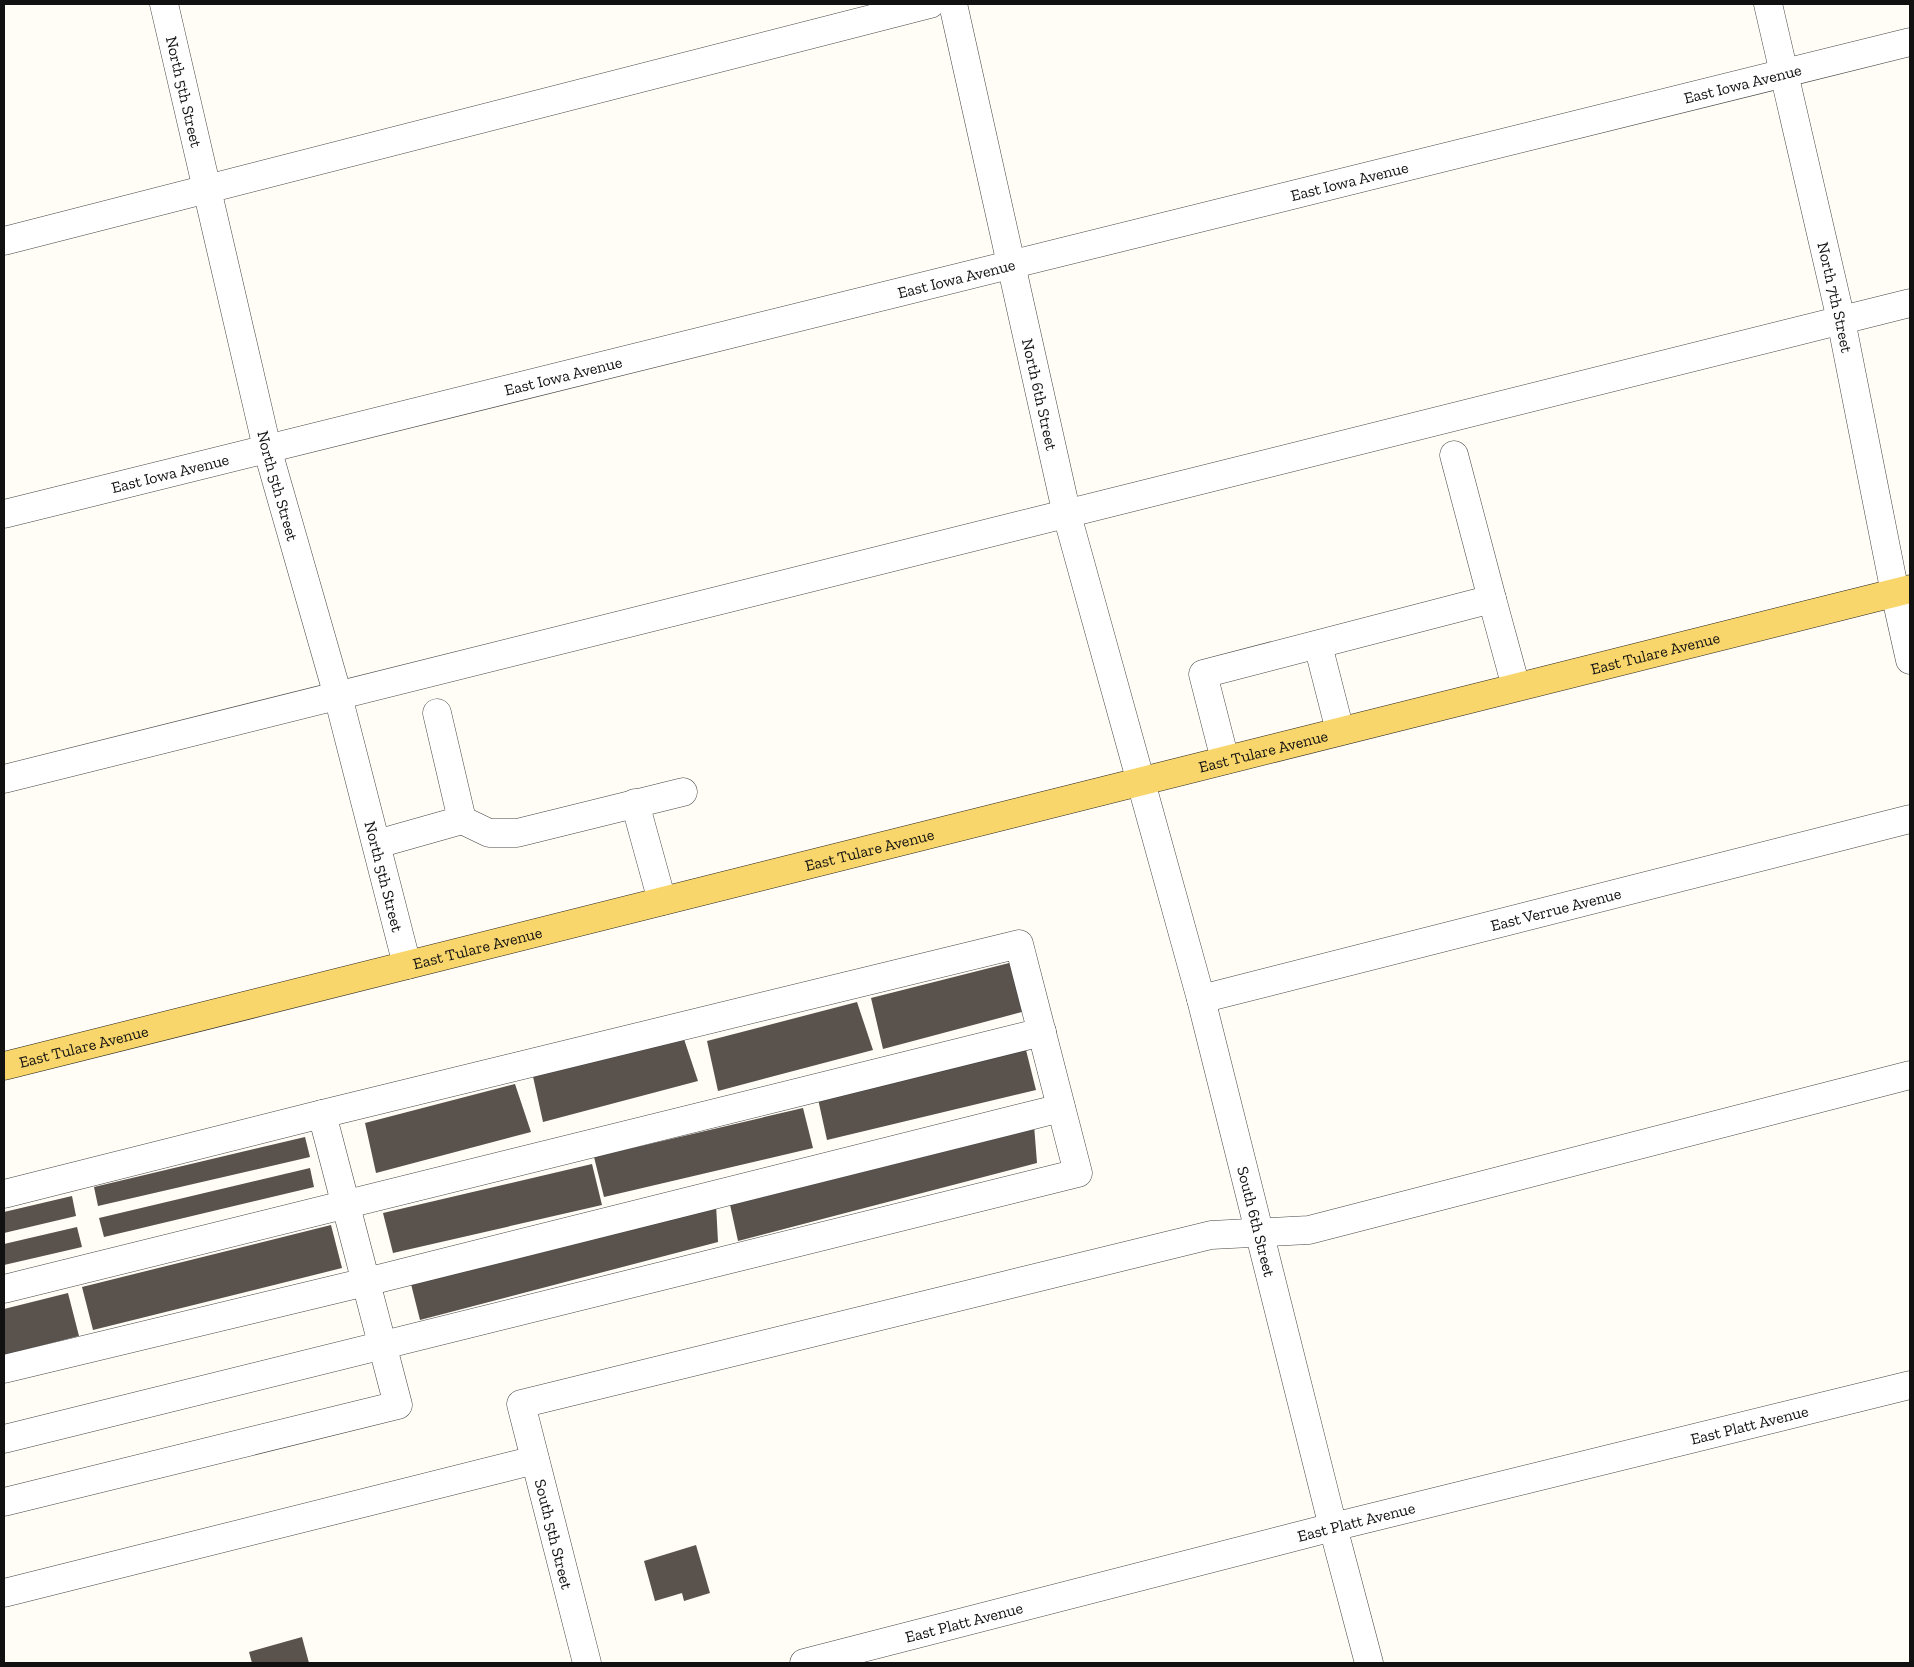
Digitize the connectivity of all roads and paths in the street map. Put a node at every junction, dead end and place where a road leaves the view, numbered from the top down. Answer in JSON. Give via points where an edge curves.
{"nodes":[{"id":1,"x":164,"y":4,"type":"edge"},
{"id":2,"x":930,"y":4,"type":"edge"},
{"id":3,"x":953,"y":4,"type":"edge"},
{"id":4,"x":1768,"y":4,"type":"edge"},
{"id":5,"x":1910,"y":42,"type":"edge"},
{"id":6,"x":1785,"y":74,"type":"junction"},
{"id":7,"x":208,"y":188,"type":"junction"},
{"id":8,"x":4,"y":241,"type":"edge"},
{"id":9,"x":1012,"y":263,"type":"junction"},
{"id":10,"x":1910,"y":303,"type":"edge"},
{"id":11,"x":1841,"y":320,"type":"junction"},
{"id":12,"x":267,"y":448,"type":"junction"},
{"id":13,"x":1454,"y":455,"type":"dead end"},
{"id":14,"x":4,"y":514,"type":"edge"},
{"id":15,"x":1067,"y":514,"type":"junction"},
{"id":16,"x":1903,"y":591,"type":"edge"},
{"id":17,"x":1492,"y":599,"type":"junction"},
{"id":18,"x":1318,"y":644,"type":"junction"},
{"id":19,"x":1910,"y":660,"type":"edge"},
{"id":20,"x":1516,"y":687,"type":"junction"},
{"id":21,"x":338,"y":696,"type":"junction"},
{"id":22,"x":437,"y":713,"type":"dead end"},
{"id":23,"x":1340,"y":731,"type":"junction"},
{"id":24,"x":1225,"y":760,"type":"junction"},
{"id":25,"x":4,"y":779,"type":"edge"},
{"id":26,"x":1142,"y":781,"type":"junction"},
{"id":27,"x":683,"y":792,"type":"dead end"},
{"id":28,"x":635,"y":804,"type":"junction"},
{"id":29,"x":1910,"y":819,"type":"edge"},
{"id":30,"x":462,"y":820,"type":"junction"},
{"id":31,"x":377,"y":844,"type":"junction"},
{"id":32,"x":662,"y":900,"type":"junction"},
{"id":33,"x":407,"y":964,"type":"junction"},
{"id":34,"x":1201,"y":999,"type":"junction"},
{"id":35,"x":1042,"y":1032,"type":"junction"},
{"id":36,"x":4,"y":1066,"type":"edge"},
{"id":37,"x":1910,"y":1075,"type":"edge"},
{"id":38,"x":1061,"y":1108,"type":"junction"},
{"id":39,"x":322,"y":1114,"type":"junction"},
{"id":40,"x":4,"y":1194,"type":"edge"},
{"id":41,"x":346,"y":1205,"type":"junction"},
{"id":42,"x":1260,"y":1233,"type":"junction"},
{"id":43,"x":366,"y":1282,"type":"junction"},
{"id":44,"x":4,"y":1289,"type":"edge"},
{"id":45,"x":383,"y":1346,"type":"junction"},
{"id":46,"x":4,"y":1369,"type":"edge"},
{"id":47,"x":1910,"y":1385,"type":"edge"},
{"id":48,"x":4,"y":1439,"type":"edge"},
{"id":49,"x":535,"y":1460,"type":"junction"},
{"id":50,"x":4,"y":1502,"type":"edge"},
{"id":51,"x":1333,"y":1527,"type":"junction"},
{"id":52,"x":4,"y":1593,"type":"edge"},
{"id":53,"x":587,"y":1663,"type":"edge"},
{"id":54,"x":804,"y":1663,"type":"edge"},
{"id":55,"x":1369,"y":1663,"type":"edge"}],
"edges":[{"from":1,"to":7,"type":"street","name":"North 5th Street"},
{"from":2,"to":7,"type":"street"},
{"from":3,"to":9,"type":"street","name":"North 6th Street"},
{"from":4,"to":6,"type":"street","name":"North 7th Street"},
{"from":5,"to":6,"type":"street","name":"East Iowa Avenue"},
{"from":6,"to":9,"type":"street","name":"East Iowa Avenue"},
{"from":6,"to":11,"type":"street","name":"North 7th Street"},
{"from":7,"to":8,"type":"street"},
{"from":7,"to":12,"type":"street","name":"North 5th Street"},
{"from":9,"to":12,"type":"street","name":"East Iowa Avenue"},
{"from":9,"to":15,"type":"street","name":"North 6th Street"},
{"from":10,"to":11,"type":"street"},
{"from":11,"to":15,"type":"street"},
{"from":11,"to":16,"type":"street","name":"North 7th Street"},
{"from":12,"to":14,"type":"street","name":"East Iowa Avenue"},
{"from":12,"to":21,"type":"street","name":"North 5th Street"},
{"from":13,"to":17,"type":"street"},
{"from":15,"to":21,"type":"street"},
{"from":15,"to":26,"type":"street","name":"North 6th Street"},
{"from":16,"to":19,"type":"street","name":"North 7th Street"},
{"from":16,"to":20,"type":"main road","name":"East Tulare Avenue"},
{"from":17,"to":18,"type":"street"},
{"from":17,"to":20,"type":"street"},
{"from":18,"to":23,"type":"street"},
{"from":18,"to":24,"type":"street","via":[[1203,674]]},
{"from":20,"to":23,"type":"main road","name":"East Tulare Avenue"},
{"from":21,"to":25,"type":"street"},
{"from":21,"to":31,"type":"street","name":"North 5th Street"},
{"from":22,"to":30,"type":"street"},
{"from":23,"to":24,"type":"main road","name":"East Tulare Avenue"},
{"from":24,"to":26,"type":"main road","name":"East Tulare Avenue"},
{"from":26,"to":32,"type":"main road","name":"East Tulare Avenue"},
{"from":26,"to":34,"type":"street","name":"South 6th Street"},
{"from":27,"to":28,"type":"street"},
{"from":28,"to":30,"type":"street","via":[[516,833],[489,833]]},
{"from":28,"to":32,"type":"street"},
{"from":29,"to":34,"type":"street","name":"East Verrue Avenue"},
{"from":30,"to":31,"type":"street"},
{"from":31,"to":33,"type":"street","name":"North 5th Street"},
{"from":32,"to":33,"type":"main road","name":"East Tulare Avenue"},
{"from":33,"to":36,"type":"main road","name":"East Tulare Avenue"},
{"from":34,"to":42,"type":"street","name":"South 6th Street"},
{"from":35,"to":38,"type":"street"},
{"from":35,"to":39,"type":"street","via":[[1018,944]]},
{"from":35,"to":41,"type":"street"},
{"from":37,"to":42,"type":"street","via":[[1309,1230]]},
{"from":38,"to":43,"type":"street"},
{"from":38,"to":45,"type":"street","via":[[1078,1173]]},
{"from":39,"to":40,"type":"street"},
{"from":39,"to":41,"type":"street"},
{"from":41,"to":43,"type":"street"},
{"from":41,"to":44,"type":"street"},
{"from":42,"to":49,"type":"street","name":"South 5th Street","via":[[1211,1235],[521,1404]]},
{"from":42,"to":51,"type":"street","name":"South 6th Street"},
{"from":43,"to":45,"type":"street"},
{"from":43,"to":46,"type":"street"},
{"from":45,"to":48,"type":"street"},
{"from":45,"to":50,"type":"street","via":[[398,1405]]},
{"from":47,"to":51,"type":"street","name":"East Platt Avenue"},
{"from":49,"to":52,"type":"street"},
{"from":49,"to":53,"type":"street","name":"South 5th Street"},
{"from":51,"to":54,"type":"street","name":"East Platt Avenue"},
{"from":51,"to":55,"type":"street","name":"South 6th Street"}]}
